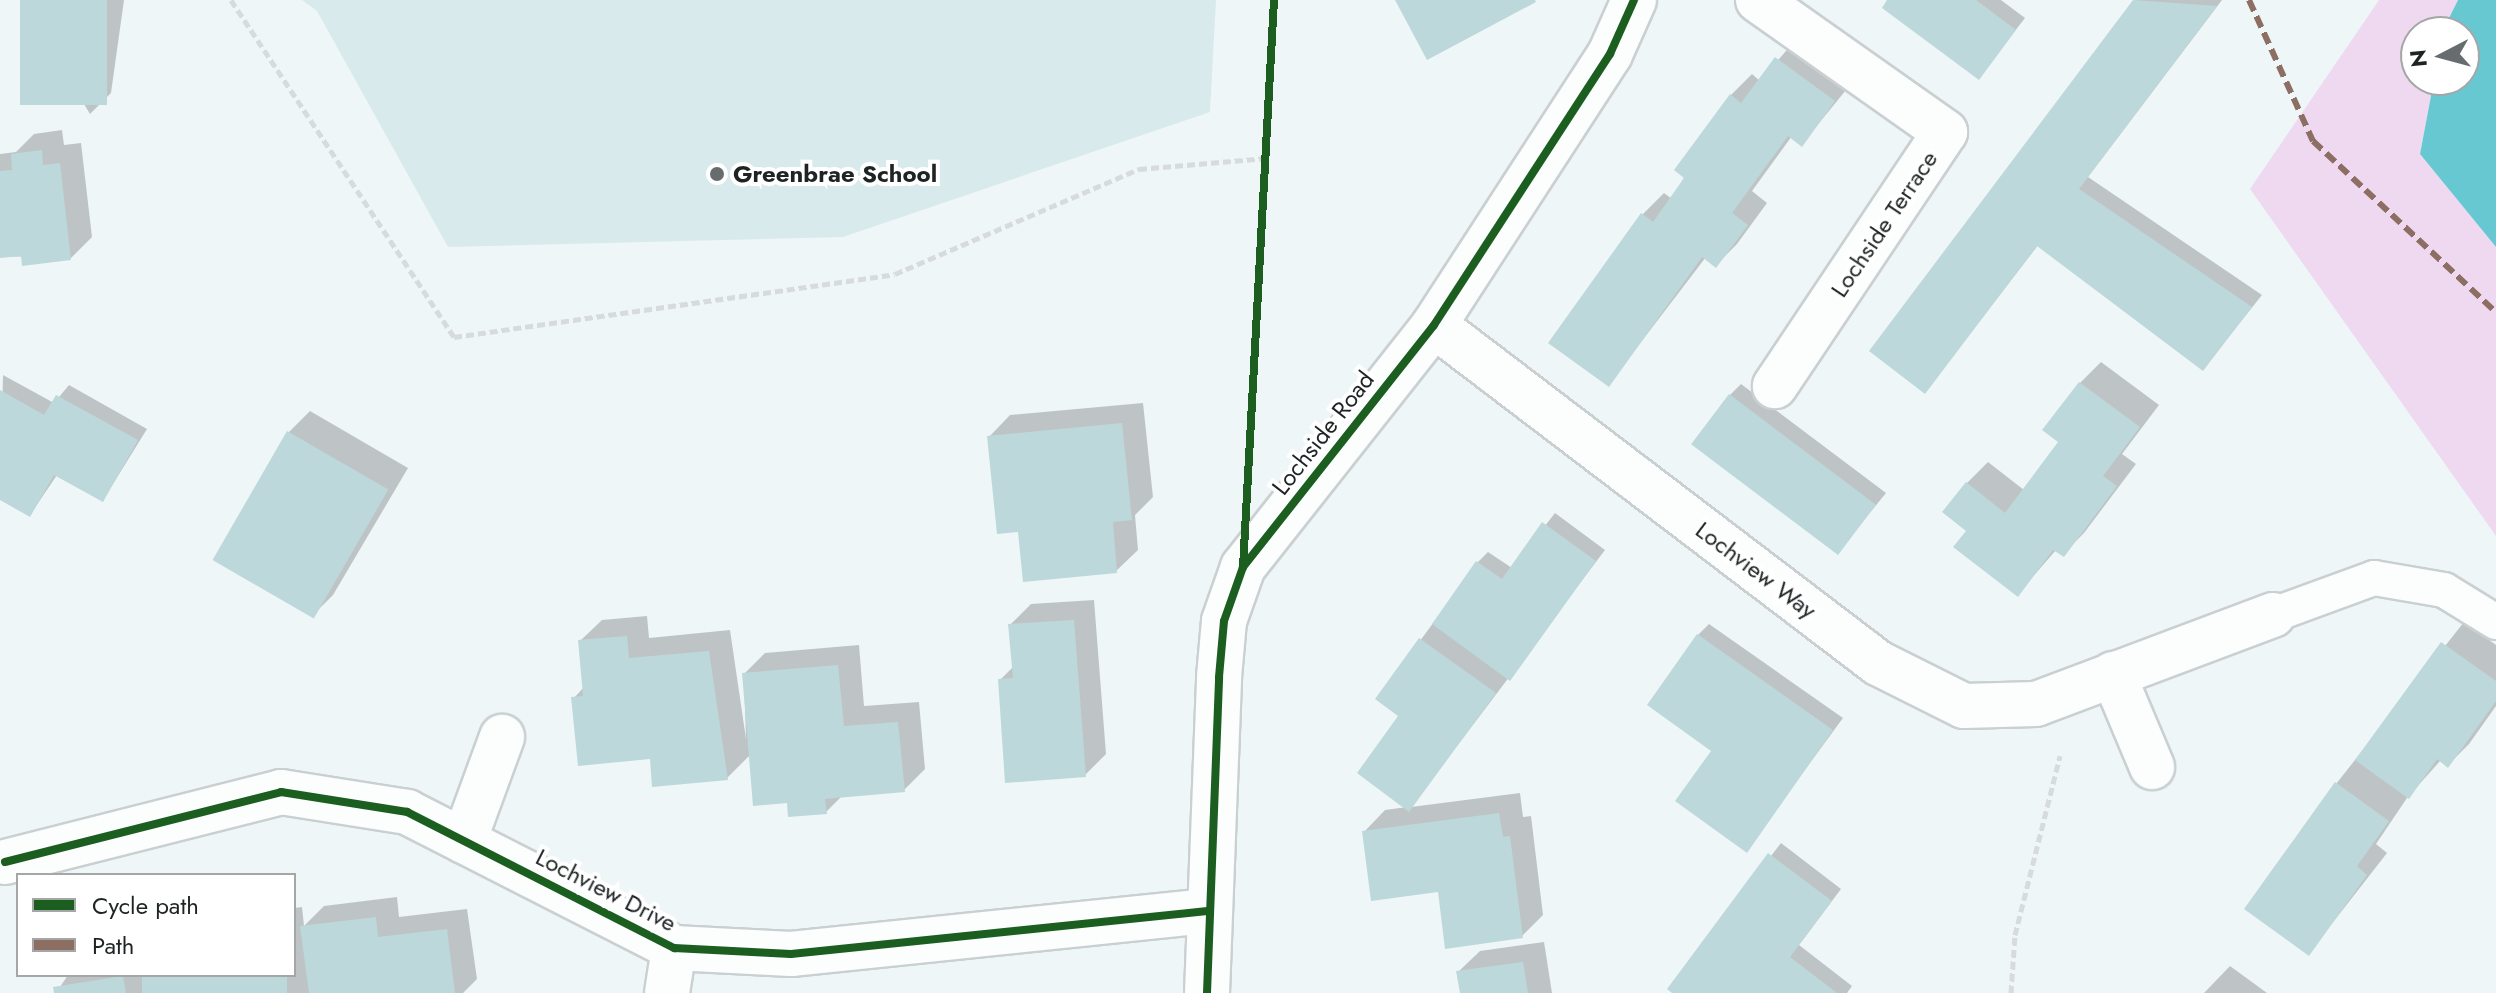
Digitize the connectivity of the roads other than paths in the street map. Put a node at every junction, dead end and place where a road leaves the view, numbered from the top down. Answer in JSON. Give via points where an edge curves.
{"nodes":[{"id":1,"x":1634,"y":0,"type":"edge"},
{"id":2,"x":1758,"y":0,"type":"edge"},
{"id":3,"x":1434,"y":325,"type":"junction"},
{"id":4,"x":1775,"y":386,"type":"dead end"},
{"id":5,"x":2273,"y":615,"type":"joint"},
{"id":6,"x":2496,"y":622,"type":"edge"},
{"id":7,"x":2113,"y":674,"type":"junction"},
{"id":8,"x":502,"y":737,"type":"dead end"},
{"id":9,"x":2152,"y":767,"type":"dead end"},
{"id":10,"x":464,"y":841,"type":"junction"},
{"id":11,"x":5,"y":862,"type":"dead end"},
{"id":12,"x":1210,"y":911,"type":"junction"},
{"id":13,"x":674,"y":948,"type":"junction"},
{"id":14,"x":667,"y":993,"type":"edge"},
{"id":15,"x":1207,"y":993,"type":"edge"}],
"edges":[{"from":1,"to":3,"type":"street","name":"Lochside Road","via":[[1610,54]]},
{"from":2,"to":4,"type":"street","name":"Lochside Terrace","via":[[1945,132]]},
{"from":3,"to":7,"type":"street","name":"Lochview Way","via":[[1878,663],[1964,706],[1992,711]]},
{"from":3,"to":12,"type":"street","name":"Lochside Road","via":[[1243,567],[1223,635]]},
{"from":5,"to":6,"type":"lane","via":[[2374,578],[2444,590]]},
{"from":5,"to":7,"type":"street","name":"Lochview Way"},
{"from":7,"to":9,"type":"street"},
{"from":8,"to":10,"type":"street"},
{"from":10,"to":11,"type":"street","name":"Lochview Drive","via":[[407,812],[281,792]]},
{"from":10,"to":13,"type":"street","name":"Lochview Drive"},
{"from":12,"to":13,"type":"street","name":"Lochview Drive","via":[[791,954]]},
{"from":12,"to":15,"type":"street","name":"Lochside Road"},
{"from":13,"to":14,"type":"street"}]}
